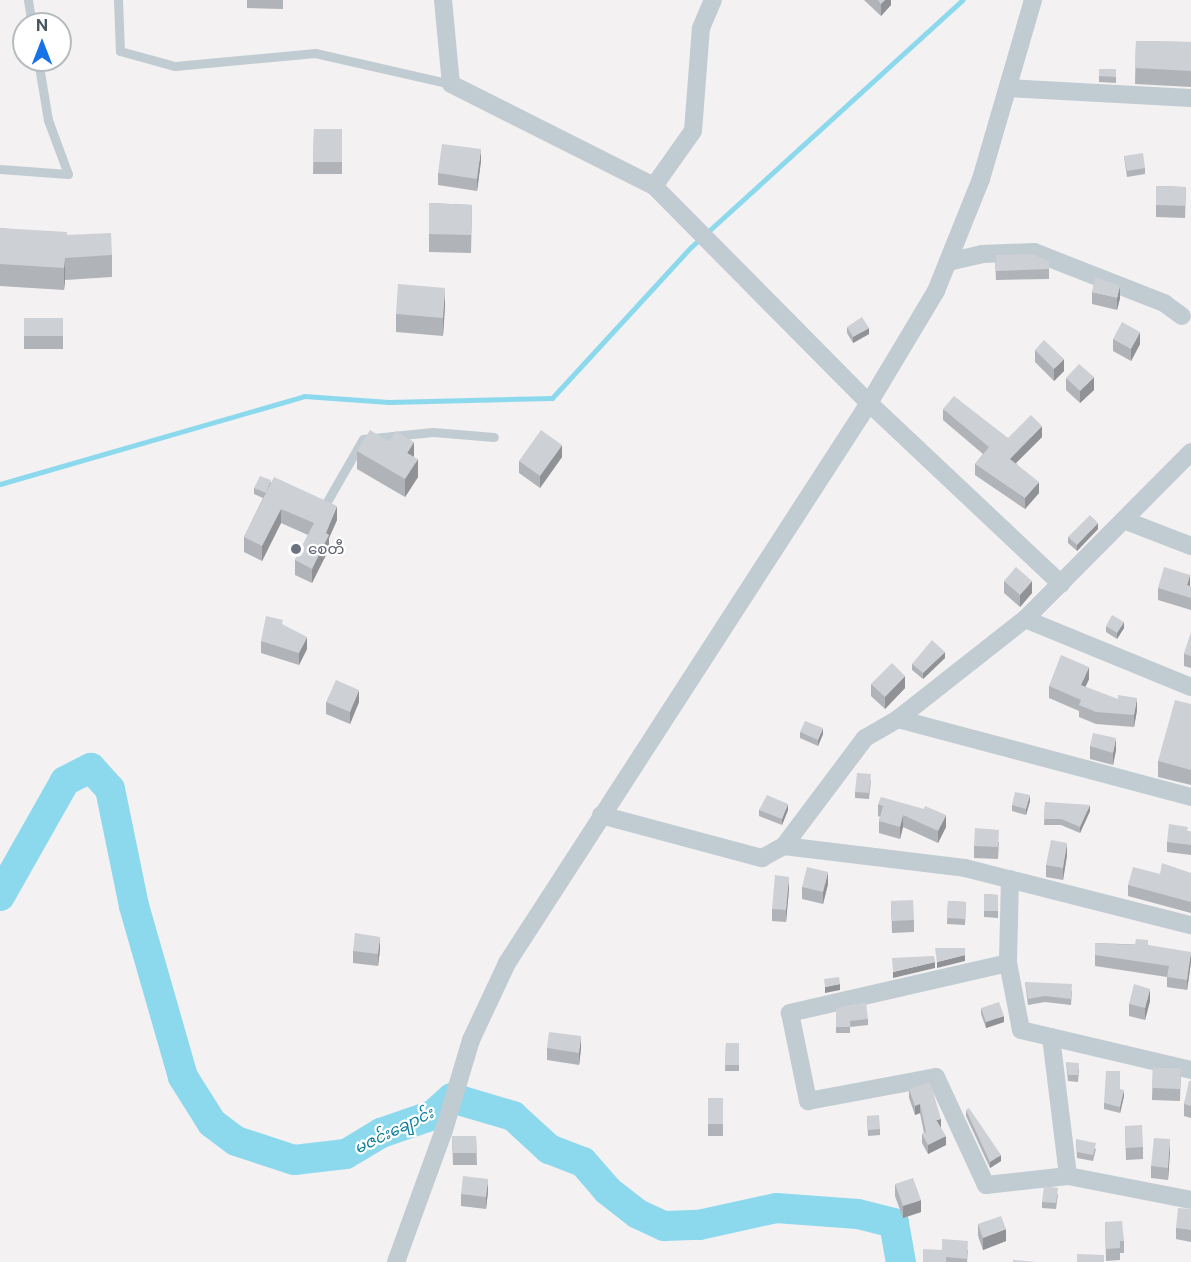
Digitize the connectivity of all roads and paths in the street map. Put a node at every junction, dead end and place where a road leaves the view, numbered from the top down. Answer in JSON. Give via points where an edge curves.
{"nodes":[{"id":1,"x":118,"y":0,"type":"edge"},
{"id":2,"x":442,"y":0,"type":"edge"},
{"id":3,"x":713,"y":0,"type":"edge"},
{"id":4,"x":1033,"y":0,"type":"edge"},
{"id":5,"x":40,"y":72,"type":"edge"},
{"id":6,"x":451,"y":84,"type":"junction"},
{"id":7,"x":1008,"y":88,"type":"junction"},
{"id":8,"x":1191,"y":98,"type":"edge"},
{"id":9,"x":0,"y":169,"type":"edge"},
{"id":10,"x":654,"y":186,"type":"junction"},
{"id":11,"x":948,"y":262,"type":"junction"},
{"id":12,"x":1182,"y":316,"type":"dead end"},
{"id":13,"x":869,"y":403,"type":"junction"},
{"id":14,"x":494,"y":437,"type":"dead end"},
{"id":15,"x":1191,"y":452,"type":"edge"},
{"id":16,"x":325,"y":505,"type":"edge"},
{"id":17,"x":1124,"y":520,"type":"junction"},
{"id":18,"x":1191,"y":546,"type":"edge"},
{"id":19,"x":1060,"y":584,"type":"junction"},
{"id":20,"x":1024,"y":619,"type":"junction"},
{"id":21,"x":1191,"y":687,"type":"edge"},
{"id":22,"x":898,"y":719,"type":"junction"},
{"id":23,"x":1191,"y":796,"type":"edge"},
{"id":24,"x":601,"y":815,"type":"junction"},
{"id":25,"x":784,"y":846,"type":"junction"},
{"id":26,"x":1010,"y":879,"type":"junction"},
{"id":27,"x":1191,"y":925,"type":"edge"},
{"id":28,"x":1008,"y":963,"type":"junction"},
{"id":29,"x":1051,"y":1037,"type":"junction"},
{"id":30,"x":1191,"y":1070,"type":"edge"},
{"id":31,"x":1068,"y":1176,"type":"junction"},
{"id":32,"x":1191,"y":1200,"type":"edge"},
{"id":33,"x":396,"y":1262,"type":"edge"}],
"edges":[{"from":1,"to":6,"type":"lane","via":[[120,51],[175,66],[315,52]]},
{"from":2,"to":6,"type":"street"},
{"from":3,"to":10,"type":"street","via":[[701,28],[693,131]]},
{"from":4,"to":7,"type":"street"},
{"from":5,"to":9,"type":"lane","via":[[48,120],[68,174]]},
{"from":6,"to":10,"type":"street"},
{"from":7,"to":8,"type":"street"},
{"from":7,"to":11,"type":"street","via":[[981,178]]},
{"from":10,"to":13,"type":"street"},
{"from":11,"to":12,"type":"street","via":[[982,254],[1034,252],[1164,303]]},
{"from":11,"to":13,"type":"street","via":[[936,291]]},
{"from":13,"to":19,"type":"street"},
{"from":13,"to":24,"type":"street"},
{"from":14,"to":16,"type":"lane","via":[[433,432],[363,439]]},
{"from":15,"to":17,"type":"street"},
{"from":17,"to":18,"type":"street"},
{"from":17,"to":19,"type":"street"},
{"from":19,"to":20,"type":"street"},
{"from":20,"to":21,"type":"street"},
{"from":20,"to":22,"type":"street"},
{"from":22,"to":23,"type":"street"},
{"from":22,"to":25,"type":"street","via":[[865,738]]},
{"from":24,"to":25,"type":"street","via":[[762,858]]},
{"from":24,"to":33,"type":"street","via":[[507,963],[471,1040],[444,1130]]},
{"from":25,"to":26,"type":"street","via":[[966,868]]},
{"from":26,"to":27,"type":"street"},
{"from":26,"to":28,"type":"street"},
{"from":28,"to":29,"type":"street","via":[[1021,1030]]},
{"from":28,"to":31,"type":"street","via":[[790,1013],[808,1101],[936,1077],[987,1185]]},
{"from":29,"to":30,"type":"street"},
{"from":29,"to":31,"type":"street"},
{"from":31,"to":32,"type":"street"}]}
